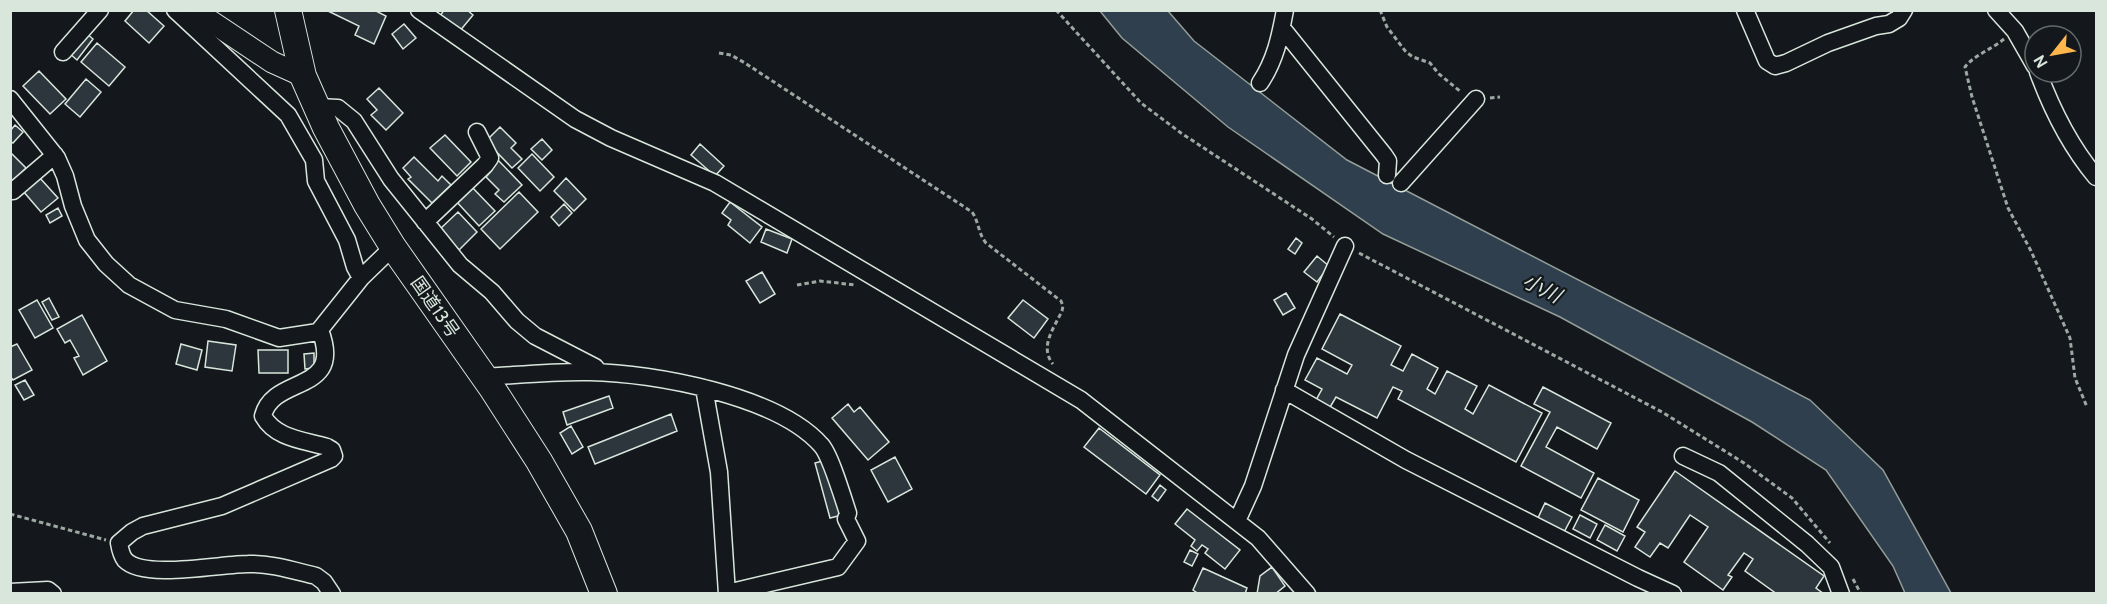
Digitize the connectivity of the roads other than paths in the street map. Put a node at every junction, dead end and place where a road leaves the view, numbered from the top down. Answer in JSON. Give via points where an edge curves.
{"nodes":[{"id":1,"x":89,"y":10,"type":"edge"},
{"id":2,"x":100,"y":10,"type":"edge"},
{"id":3,"x":174,"y":10,"type":"edge"},
{"id":4,"x":194,"y":10,"type":"edge"},
{"id":5,"x":288,"y":10,"type":"edge"},
{"id":6,"x":419,"y":10,"type":"edge"},
{"id":7,"x":1285,"y":10,"type":"edge"},
{"id":8,"x":1745,"y":10,"type":"edge"},
{"id":9,"x":1904,"y":10,"type":"edge"},
{"id":10,"x":1996,"y":10,"type":"edge"},
{"id":11,"x":1282,"y":28,"type":"junction"},
{"id":12,"x":2023,"y":45,"type":"edge"},
{"id":13,"x":303,"y":76,"type":"junction"},
{"id":14,"x":1260,"y":83,"type":"dead end"},
{"id":15,"x":2042,"y":84,"type":"edge"},
{"id":16,"x":10,"y":99,"type":"edge"},
{"id":17,"x":1476,"y":99,"type":"road end"},
{"id":18,"x":317,"y":107,"type":"junction"},
{"id":19,"x":477,"y":132,"type":"dead end"},
{"id":20,"x":55,"y":155,"type":"junction"},
{"id":21,"x":2097,"y":177,"type":"edge"},
{"id":22,"x":14,"y":191,"type":"dead end"},
{"id":23,"x":425,"y":222,"type":"junction"},
{"id":24,"x":1346,"y":246,"type":"road end"},
{"id":25,"x":393,"y":247,"type":"junction"},
{"id":26,"x":361,"y":278,"type":"junction"},
{"id":27,"x":320,"y":330,"type":"junction"},
{"id":28,"x":600,"y":373,"type":"junction"},
{"id":29,"x":484,"y":377,"type":"junction"},
{"id":30,"x":704,"y":388,"type":"junction"},
{"id":31,"x":1284,"y":390,"type":"junction"},
{"id":32,"x":1683,"y":456,"type":"dead end"},
{"id":33,"x":1238,"y":521,"type":"junction"},
{"id":34,"x":10,"y":592,"type":"edge"},
{"id":35,"x":727,"y":593,"type":"edge"},
{"id":36,"x":53,"y":594,"type":"edge"},
{"id":37,"x":332,"y":594,"type":"edge"},
{"id":38,"x":604,"y":594,"type":"edge"},
{"id":39,"x":1307,"y":594,"type":"edge"},
{"id":40,"x":1673,"y":594,"type":"edge"},
{"id":41,"x":1841,"y":594,"type":"edge"}],
"edges":[{"from":1,"to":2,"type":"street","via":[[62,47]]},
{"from":3,"to":26,"type":"street","via":[[288,115],[314,160],[316,181],[347,240]]},
{"from":4,"to":13,"type":"main road","via":[[272,62]]},
{"from":5,"to":13,"type":"highway","name":"国道13号"},
{"from":6,"to":33,"type":"street","via":[[575,119],[716,183],[1081,400]]},
{"from":7,"to":11,"type":"street"},
{"from":8,"to":9,"type":"street","via":[[1767,61],[1775,66],[1828,43],[1888,24]]},
{"from":10,"to":12,"type":"street"},
{"from":11,"to":14,"type":"street","via":[[1271,66]]},
{"from":11,"to":17,"type":"street","via":[[1384,155],[1394,179]]},
{"from":13,"to":18,"type":"highway","name":"国道13号"},
{"from":15,"to":21,"type":"street","via":[[2060,123]]},
{"from":16,"to":20,"type":"street"},
{"from":18,"to":23,"type":"street","via":[[338,108],[354,121],[391,179]]},
{"from":18,"to":25,"type":"highway","name":"国道13号"},
{"from":19,"to":23,"type":"street","via":[[490,158]]},
{"from":20,"to":22,"type":"street"},
{"from":20,"to":27,"type":"street","via":[[87,240],[105,264],[129,285],[175,310],[226,319],[279,338]]},
{"from":23,"to":28,"type":"street","via":[[460,265],[492,292],[517,321],[535,336]]},
{"from":24,"to":31,"type":"street"},
{"from":25,"to":26,"type":"street"},
{"from":25,"to":29,"type":"highway","name":"国道13号"},
{"from":26,"to":27,"type":"street"},
{"from":27,"to":37,"type":"street","via":[[324,363],[316,375],[275,397],[265,407],[263,416],[282,435],[327,447],[334,456],[222,506],[144,526],[119,543],[126,561],[141,568],[157,571],[250,564],[316,576]]},
{"from":28,"to":29,"type":"street"},
{"from":28,"to":30,"type":"street"},
{"from":29,"to":38,"type":"highway","name":"国道13号","via":[[579,531]]},
{"from":30,"to":35,"type":"street","via":[[719,472]]},
{"from":30,"to":35,"type":"street","via":[[759,404],[787,417],[824,447],[848,513],[846,519],[857,541],[838,567]]},
{"from":31,"to":33,"type":"street"},
{"from":31,"to":40,"type":"street","via":[[1406,460]]},
{"from":32,"to":41,"type":"street","via":[[1719,474],[1807,544],[1831,567]]},
{"from":33,"to":39,"type":"street"},
{"from":34,"to":36,"type":"street","via":[[48,590]]}]}
